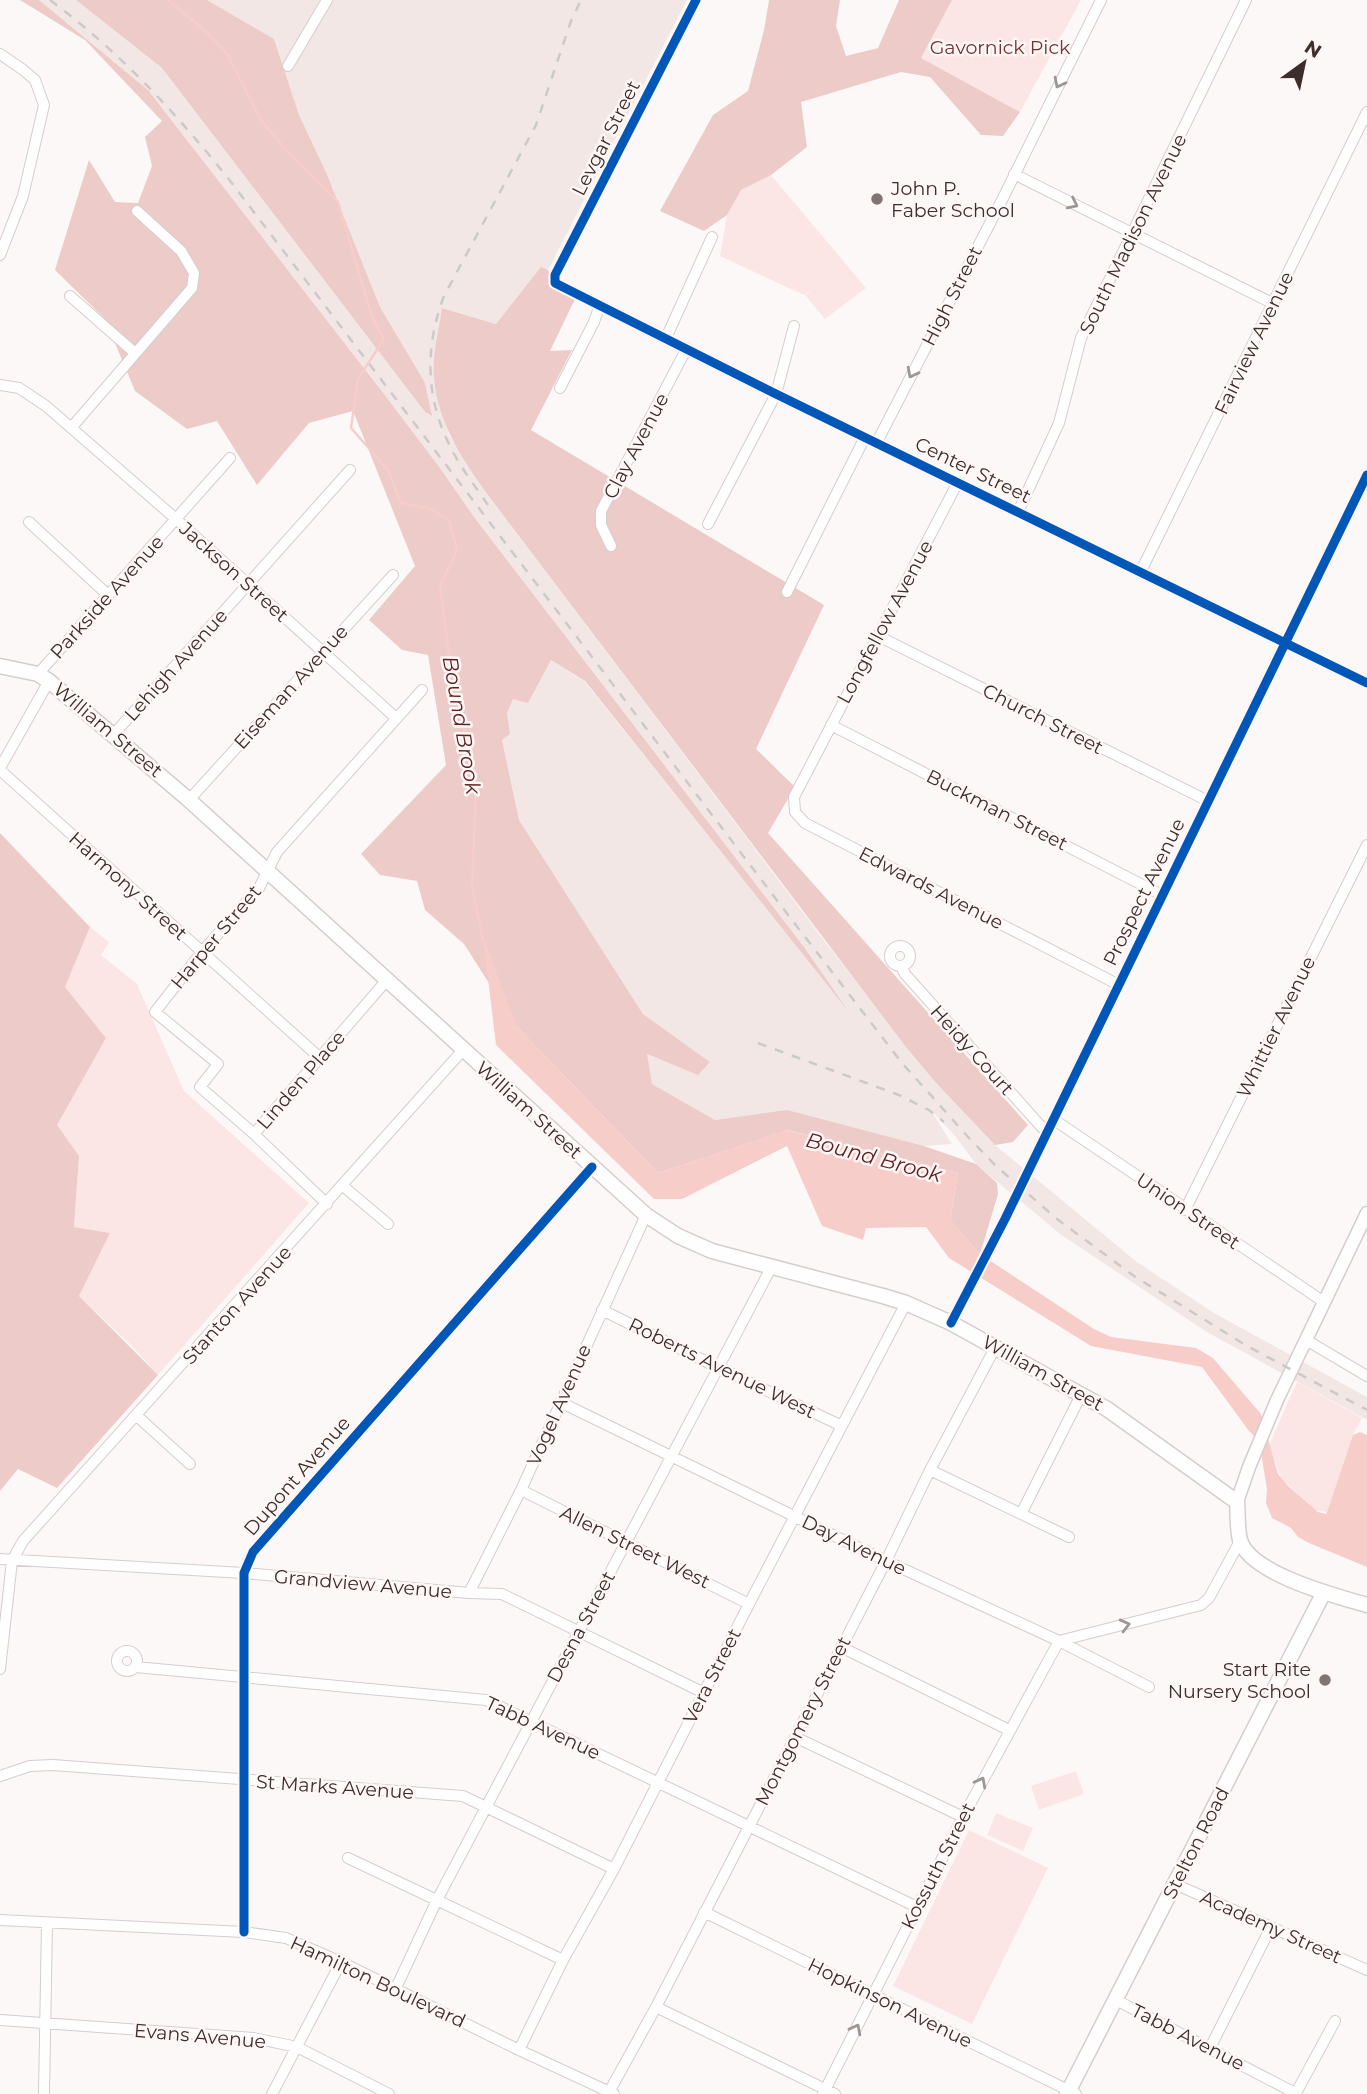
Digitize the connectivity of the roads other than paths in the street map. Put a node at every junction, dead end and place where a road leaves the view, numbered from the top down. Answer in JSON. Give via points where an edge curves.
{"nodes":[{"id":1,"x":327,"y":0,"type":"edge"},
{"id":2,"x":696,"y":0,"type":"edge"},
{"id":3,"x":1101,"y":0,"type":"edge"},
{"id":4,"x":1246,"y":0,"type":"edge"},
{"id":5,"x":0,"y":54,"type":"edge"},
{"id":6,"x":288,"y":66,"type":"dead end"},
{"id":7,"x":1367,"y":112,"type":"edge"},
{"id":8,"x":1014,"y":174,"type":"junction"},
{"id":9,"x":137,"y":211,"type":"dead end"},
{"id":10,"x":1133,"y":233,"type":"junction"},
{"id":11,"x":712,"y":237,"type":"dead end"},
{"id":12,"x":0,"y":254,"type":"edge"},
{"id":13,"x":565,"y":288,"type":"joint"},
{"id":14,"x":70,"y":296,"type":"dead end"},
{"id":15,"x":1274,"y":304,"type":"junction"},
{"id":16,"x":600,"y":305,"type":"junction"},
{"id":17,"x":794,"y":326,"type":"dead end"},
{"id":18,"x":666,"y":338,"type":"junction"},
{"id":19,"x":687,"y":348,"type":"junction"},
{"id":20,"x":135,"y":353,"type":"junction"},
{"id":21,"x":0,"y":385,"type":"edge"},
{"id":22,"x":560,"y":388,"type":"dead end"},
{"id":23,"x":776,"y":394,"type":"junction"},
{"id":24,"x":71,"y":428,"type":"junction"},
{"id":25,"x":866,"y":436,"type":"junction"},
{"id":26,"x":877,"y":442,"type":"junction"},
{"id":27,"x":230,"y":458,"type":"dead end"},
{"id":28,"x":350,"y":470,"type":"dead end"},
{"id":29,"x":1367,"y":475,"type":"edge"},
{"id":30,"x":958,"y":482,"type":"junction"},
{"id":31,"x":1018,"y":512,"type":"junction"},
{"id":32,"x":176,"y":519,"type":"junction"},
{"id":33,"x":29,"y":522,"type":"dead end"},
{"id":34,"x":708,"y":524,"type":"dead end"},
{"id":35,"x":611,"y":546,"type":"dead end"},
{"id":36,"x":1140,"y":573,"type":"junction"},
{"id":37,"x":393,"y":575,"type":"dead end"},
{"id":38,"x":248,"y":585,"type":"junction"},
{"id":39,"x":788,"y":592,"type":"dead end"},
{"id":40,"x":108,"y":595,"type":"junction"},
{"id":41,"x":878,"y":636,"type":"junction"},
{"id":42,"x":1284,"y":644,"type":"junction"},
{"id":43,"x":322,"y":653,"type":"junction"},
{"id":44,"x":0,"y":666,"type":"edge"},
{"id":45,"x":44,"y":677,"type":"junction"},
{"id":46,"x":1367,"y":683,"type":"edge"},
{"id":47,"x":422,"y":690,"type":"dead end"},
{"id":48,"x":396,"y":719,"type":"junction"},
{"id":49,"x":831,"y":725,"type":"junction"},
{"id":50,"x":114,"y":734,"type":"junction"},
{"id":51,"x":812,"y":762,"type":"joint"},
{"id":52,"x":0,"y":769,"type":"edge"},
{"id":53,"x":190,"y":800,"type":"junction"},
{"id":54,"x":1208,"y":801,"type":"junction"},
{"id":55,"x":1367,"y":845,"type":"edge"},
{"id":56,"x":1356,"y":868,"type":"junction"},
{"id":57,"x":267,"y":873,"type":"junction"},
{"id":58,"x":1367,"y":873,"type":"edge"},
{"id":59,"x":1162,"y":895,"type":"junction"},
{"id":60,"x":201,"y":953,"type":"junction"},
{"id":61,"x":901,"y":966,"type":"dead end"},
{"id":62,"x":386,"y":981,"type":"junction"},
{"id":63,"x":1119,"y":985,"type":"junction"},
{"id":64,"x":463,"y":1051,"type":"junction"},
{"id":65,"x":319,"y":1057,"type":"junction"},
{"id":66,"x":1053,"y":1119,"type":"junction"},
{"id":67,"x":1046,"y":1132,"type":"junction"},
{"id":68,"x":254,"y":1133,"type":"junction"},
{"id":69,"x":592,"y":1167,"type":"junction"},
{"id":70,"x":343,"y":1186,"type":"junction"},
{"id":71,"x":327,"y":1204,"type":"junction"},
{"id":72,"x":1185,"y":1210,"type":"junction"},
{"id":73,"x":1367,"y":1213,"type":"edge"},
{"id":74,"x":646,"y":1215,"type":"junction"},
{"id":75,"x":388,"y":1224,"type":"dead end"},
{"id":76,"x":771,"y":1268,"type":"junction"},
{"id":77,"x":906,"y":1303,"type":"junction"},
{"id":78,"x":1324,"y":1303,"type":"junction"},
{"id":79,"x":602,"y":1310,"type":"junction"},
{"id":80,"x":951,"y":1322,"type":"junction"},
{"id":81,"x":1306,"y":1340,"type":"junction"},
{"id":82,"x":996,"y":1346,"type":"junction"},
{"id":83,"x":717,"y":1367,"type":"junction"},
{"id":84,"x":1367,"y":1376,"type":"edge"},
{"id":85,"x":1082,"y":1394,"type":"junction"},
{"id":86,"x":560,"y":1402,"type":"junction"},
{"id":87,"x":137,"y":1416,"type":"junction"},
{"id":88,"x":842,"y":1426,"type":"junction"},
{"id":89,"x":671,"y":1456,"type":"junction"},
{"id":90,"x":190,"y":1464,"type":"dead end"},
{"id":91,"x":930,"y":1471,"type":"junction"},
{"id":92,"x":521,"y":1490,"type":"junction"},
{"id":93,"x":1237,"y":1502,"type":"junction"},
{"id":94,"x":1021,"y":1514,"type":"junction"},
{"id":95,"x":795,"y":1517,"type":"junction"},
{"id":96,"x":1069,"y":1537,"type":"dead end"},
{"id":97,"x":1240,"y":1541,"type":"junction"},
{"id":98,"x":626,"y":1542,"type":"junction"},
{"id":99,"x":0,"y":1559,"type":"edge"},
{"id":100,"x":12,"y":1561,"type":"junction"},
{"id":101,"x":886,"y":1561,"type":"junction"},
{"id":102,"x":244,"y":1573,"type":"junction"},
{"id":103,"x":1324,"y":1592,"type":"junction"},
{"id":104,"x":469,"y":1593,"type":"junction"},
{"id":105,"x":750,"y":1604,"type":"junction"},
{"id":106,"x":1367,"y":1605,"type":"edge"},
{"id":107,"x":578,"y":1633,"type":"junction"},
{"id":108,"x":1059,"y":1642,"type":"junction"},
{"id":109,"x":841,"y":1647,"type":"junction"},
{"id":110,"x":136,"y":1667,"type":"dead end"},
{"id":111,"x":0,"y":1669,"type":"edge"},
{"id":112,"x":244,"y":1677,"type":"junction"},
{"id":113,"x":1149,"y":1687,"type":"dead end"},
{"id":114,"x":704,"y":1693,"type":"junction"},
{"id":115,"x":531,"y":1721,"type":"junction"},
{"id":116,"x":1009,"y":1730,"type":"junction"},
{"id":117,"x":795,"y":1737,"type":"junction"},
{"id":118,"x":0,"y":1776,"type":"edge"},
{"id":119,"x":245,"y":1780,"type":"junction"},
{"id":120,"x":658,"y":1782,"type":"junction"},
{"id":121,"x":487,"y":1806,"type":"junction"},
{"id":122,"x":963,"y":1817,"type":"junction"},
{"id":123,"x":749,"y":1826,"type":"junction"},
{"id":124,"x":348,"y":1858,"type":"dead end"},
{"id":125,"x":614,"y":1869,"type":"junction"},
{"id":126,"x":1175,"y":1884,"type":"junction"},
{"id":127,"x":437,"y":1900,"type":"junction"},
{"id":128,"x":917,"y":1907,"type":"junction"},
{"id":129,"x":705,"y":1913,"type":"junction"},
{"id":130,"x":0,"y":1920,"type":"edge"},
{"id":131,"x":47,"y":1923,"type":"junction"},
{"id":132,"x":1271,"y":1927,"type":"junction"},
{"id":133,"x":244,"y":1932,"type":"junction"},
{"id":134,"x":563,"y":1960,"type":"junction"},
{"id":135,"x":341,"y":1962,"type":"junction"},
{"id":136,"x":1367,"y":1970,"type":"edge"},
{"id":137,"x":396,"y":1988,"type":"junction"},
{"id":138,"x":873,"y":1995,"type":"junction"},
{"id":139,"x":1116,"y":2000,"type":"junction"},
{"id":140,"x":656,"y":2007,"type":"junction"},
{"id":141,"x":0,"y":2020,"type":"edge"},
{"id":142,"x":1335,"y":2021,"type":"dead end"},
{"id":143,"x":45,"y":2024,"type":"junction"},
{"id":144,"x":297,"y":2047,"type":"junction"},
{"id":145,"x":1210,"y":2048,"type":"junction"},
{"id":146,"x":519,"y":2050,"type":"junction"},
{"id":147,"x":611,"y":2093,"type":"edge"},
{"id":148,"x":828,"y":2093,"type":"edge"},
{"id":149,"x":1071,"y":2093,"type":"edge"},
{"id":150,"x":44,"y":2094,"type":"edge"},
{"id":151,"x":272,"y":2094,"type":"edge"},
{"id":152,"x":389,"y":2094,"type":"edge"},
{"id":153,"x":1297,"y":2094,"type":"edge"}],
"edges":[{"from":1,"to":6,"type":"street"},
{"from":2,"to":13,"type":"street","name":"Levgar Street","via":[[555,275],[555,283]]},
{"from":3,"to":8,"type":"street","name":"High Street","one_way":true},
{"from":4,"to":10,"type":"street","name":"South Madison Avenue"},
{"from":5,"to":12,"type":"street","via":[[35,80],[44,104],[23,195]]},
{"from":7,"to":15,"type":"street","name":"Fairview Avenue"},
{"from":8,"to":10,"type":"street","one_way":true},
{"from":8,"to":26,"type":"street","name":"High Street","one_way":true},
{"from":9,"to":20,"type":"street","via":[[181,251],[194,274],[192,288]]},
{"from":10,"to":15,"type":"street"},
{"from":10,"to":31,"type":"street","name":"South Madison Avenue","via":[[1081,338],[1059,423]]},
{"from":11,"to":18,"type":"street"},
{"from":13,"to":16,"type":"street","name":"Center Street"},
{"from":14,"to":20,"type":"street"},
{"from":15,"to":36,"type":"street","name":"Fairview Avenue"},
{"from":16,"to":18,"type":"street","name":"Center Street"},
{"from":16,"to":22,"type":"street"},
{"from":17,"to":23,"type":"street"},
{"from":18,"to":19,"type":"street","name":"Center Street"},
{"from":19,"to":23,"type":"street","name":"Center Street"},
{"from":19,"to":35,"type":"street","name":"Clay Avenue","via":[[601,511],[601,525]]},
{"from":20,"to":24,"type":"street"},
{"from":21,"to":24,"type":"street","name":"Jackson Street","via":[[19,388]]},
{"from":23,"to":25,"type":"street","name":"Center Street"},
{"from":23,"to":34,"type":"street"},
{"from":24,"to":32,"type":"street","name":"Jackson Street"},
{"from":25,"to":26,"type":"street","name":"Center Street"},
{"from":25,"to":39,"type":"street"},
{"from":26,"to":30,"type":"street","name":"Center Street"},
{"from":27,"to":32,"type":"street","name":"Parkside Avenue"},
{"from":28,"to":38,"type":"street","name":"Lehigh Avenue"},
{"from":29,"to":42,"type":"street","name":"Prospect Avenue"},
{"from":30,"to":31,"type":"street","name":"Center Street"},
{"from":30,"to":41,"type":"street","name":"Longfellow Avenue"},
{"from":31,"to":36,"type":"street","name":"Center Street"},
{"from":32,"to":38,"type":"street","name":"Jackson Street"},
{"from":32,"to":40,"type":"street","name":"Parkside Avenue"},
{"from":33,"to":40,"type":"street"},
{"from":36,"to":42,"type":"street","name":"Center Street"},
{"from":37,"to":43,"type":"street","name":"Eiseman Avenue"},
{"from":38,"to":43,"type":"street","name":"Jackson Street"},
{"from":38,"to":50,"type":"street","name":"Lehigh Avenue"},
{"from":40,"to":45,"type":"street","name":"Parkside Avenue"},
{"from":41,"to":49,"type":"street","name":"Longfellow Avenue"},
{"from":41,"to":54,"type":"street","name":"Church Street"},
{"from":42,"to":46,"type":"street","name":"Center Street"},
{"from":42,"to":54,"type":"street","name":"Prospect Avenue"},
{"from":43,"to":48,"type":"street","name":"Jackson Street"},
{"from":43,"to":53,"type":"street","name":"Eiseman Avenue"},
{"from":44,"to":45,"type":"main road","name":"William Street"},
{"from":45,"to":50,"type":"main road","name":"William Street"},
{"from":45,"to":52,"type":"street","name":"Parkside Avenue"},
{"from":47,"to":48,"type":"street","name":"Harper Street"},
{"from":48,"to":57,"type":"street","name":"Harper Street","via":[[277,852]]},
{"from":49,"to":51,"type":"street","name":"Longfellow Avenue"},
{"from":49,"to":59,"type":"street","name":"Buckman Street"},
{"from":50,"to":53,"type":"main road","name":"William Street"},
{"from":51,"to":63,"type":"street","name":"Edwards Avenue","via":[[794,797],[795,812],[805,823]]},
{"from":52,"to":60,"type":"street","name":"Harmony Street"},
{"from":53,"to":57,"type":"main road","name":"William Street"},
{"from":54,"to":59,"type":"street","name":"Prospect Avenue"},
{"from":55,"to":56,"type":"street","name":"Whittier Avenue"},
{"from":56,"to":58,"type":"street"},
{"from":56,"to":72,"type":"street","name":"Whittier Avenue"},
{"from":57,"to":60,"type":"street","name":"Harper Street"},
{"from":57,"to":62,"type":"main road","name":"William Street"},
{"from":59,"to":63,"type":"street","name":"Prospect Avenue"},
{"from":60,"to":65,"type":"street","name":"Harmony Street"},
{"from":60,"to":68,"type":"street","name":"Harper Street","via":[[155,1012],[218,1065],[200,1087]]},
{"from":61,"to":67,"type":"street","name":"Heidy Court"},
{"from":62,"to":64,"type":"main road","name":"William Street"},
{"from":62,"to":65,"type":"street","name":"Linden Place"},
{"from":63,"to":66,"type":"street","name":"Prospect Avenue"},
{"from":64,"to":69,"type":"main road","name":"William Street"},
{"from":64,"to":70,"type":"street","name":"Stanton Avenue"},
{"from":65,"to":68,"type":"street","name":"Linden Place"},
{"from":66,"to":67,"type":"street","name":"Prospect Avenue"},
{"from":66,"to":72,"type":"street","name":"Union Street"},
{"from":67,"to":80,"type":"street","name":"Prospect Avenue"},
{"from":68,"to":71,"type":"street","name":"Linden Place"},
{"from":69,"to":74,"type":"main road","name":"William Street"},
{"from":69,"to":102,"type":"street","name":"Dupont Avenue","via":[[253,1552]]},
{"from":70,"to":71,"type":"street","name":"Stanton Avenue"},
{"from":70,"to":75,"type":"street"},
{"from":71,"to":87,"type":"street","name":"Stanton Avenue"},
{"from":72,"to":78,"type":"street","name":"Union Street"},
{"from":73,"to":78,"type":"street"},
{"from":74,"to":76,"type":"main road","name":"William Street","via":[[712,1251]]},
{"from":74,"to":79,"type":"street","name":"Vogel Avenue"},
{"from":76,"to":77,"type":"main road","name":"William Street"},
{"from":76,"to":83,"type":"street","name":"Desna Street"},
{"from":77,"to":80,"type":"main road","name":"William Street"},
{"from":77,"to":88,"type":"street","name":"Vera Street"},
{"from":78,"to":81,"type":"street"},
{"from":79,"to":83,"type":"street","name":"Roberts Avenue West"},
{"from":79,"to":86,"type":"street","name":"Vogel Avenue"},
{"from":80,"to":82,"type":"main road","name":"William Street"},
{"from":81,"to":84,"type":"street"},
{"from":81,"to":93,"type":"street"},
{"from":82,"to":85,"type":"main road","name":"William Street"},
{"from":82,"to":91,"type":"street","name":"Montgomery Street"},
{"from":83,"to":88,"type":"street","name":"Roberts Avenue West"},
{"from":83,"to":89,"type":"street","name":"Desna Street"},
{"from":85,"to":93,"type":"main road","name":"William Street"},
{"from":85,"to":94,"type":"street"},
{"from":86,"to":89,"type":"street","name":"Day Avenue"},
{"from":86,"to":92,"type":"street","name":"Vogel Avenue"},
{"from":87,"to":90,"type":"street"},
{"from":87,"to":100,"type":"street","name":"Stanton Avenue","via":[[23,1541]]},
{"from":88,"to":95,"type":"street","name":"Vera Street"},
{"from":89,"to":95,"type":"street","name":"Day Avenue"},
{"from":89,"to":98,"type":"street","name":"Desna Street"},
{"from":91,"to":94,"type":"street"},
{"from":91,"to":101,"type":"street","name":"Montgomery Street"},
{"from":92,"to":98,"type":"street","name":"Allen Street West"},
{"from":92,"to":104,"type":"street","name":"Vogel Avenue"},
{"from":93,"to":97,"type":"main road"},
{"from":94,"to":96,"type":"street"},
{"from":95,"to":101,"type":"street","name":"Day Avenue"},
{"from":95,"to":105,"type":"street","name":"Vera Street"},
{"from":97,"to":103,"type":"main road","via":[[1261,1564]]},
{"from":108,"to":97,"type":"street","one_way":true,"via":[[1201,1605]]},
{"from":98,"to":105,"type":"street","name":"Allen Street West"},
{"from":98,"to":107,"type":"street","name":"Desna Street"},
{"from":99,"to":100,"type":"street","name":"Grandview Avenue"},
{"from":100,"to":102,"type":"street","name":"Grandview Avenue"},
{"from":100,"to":111,"type":"street"},
{"from":101,"to":108,"type":"street","name":"Day Avenue"},
{"from":101,"to":109,"type":"street","name":"Montgomery Street"},
{"from":102,"to":104,"type":"street","name":"Grandview Avenue"},
{"from":102,"to":112,"type":"street","name":"Dupont Avenue"},
{"from":103,"to":106,"type":"main road"},
{"from":103,"to":126,"type":"main road","name":"Stelton Road"},
{"from":104,"to":107,"type":"street","name":"Grandview Avenue","via":[[502,1594]]},
{"from":105,"to":114,"type":"street","name":"Vera Street"},
{"from":107,"to":114,"type":"street","name":"Grandview Avenue"},
{"from":107,"to":115,"type":"street","name":"Desna Street"},
{"from":108,"to":113,"type":"street","name":"Day Avenue"},
{"from":108,"to":116,"type":"street","name":"Kossuth Street"},
{"from":109,"to":116,"type":"street"},
{"from":109,"to":117,"type":"street","name":"Montgomery Street"},
{"from":110,"to":112,"type":"street","name":"Tabb Avenue"},
{"from":112,"to":115,"type":"street","name":"Tabb Avenue","via":[[486,1700]]},
{"from":112,"to":119,"type":"street","name":"Dupont Avenue"},
{"from":114,"to":120,"type":"street","name":"Vera Street"},
{"from":115,"to":120,"type":"street","name":"Tabb Avenue"},
{"from":115,"to":121,"type":"street","name":"Desna Street"},
{"from":122,"to":116,"type":"street","name":"Kossuth Street","one_way":true},
{"from":117,"to":122,"type":"street"},
{"from":117,"to":123,"type":"street","name":"Montgomery Street"},
{"from":118,"to":119,"type":"street","name":"St Marks Avenue","via":[[30,1766],[53,1765]]},
{"from":119,"to":121,"type":"street","name":"St Marks Avenue","via":[[463,1797]]},
{"from":119,"to":133,"type":"street","name":"Dupont Avenue"},
{"from":120,"to":123,"type":"street","name":"Tabb Avenue"},
{"from":120,"to":125,"type":"street","name":"Vera Street"},
{"from":121,"to":125,"type":"street","name":"St Marks Avenue"},
{"from":121,"to":127,"type":"street","name":"Desna Street"},
{"from":122,"to":128,"type":"street","name":"Kossuth Street"},
{"from":123,"to":128,"type":"street","name":"Tabb Avenue"},
{"from":123,"to":129,"type":"street","name":"Montgomery Street"},
{"from":124,"to":127,"type":"street"},
{"from":125,"to":134,"type":"street","name":"Vera Street"},
{"from":126,"to":132,"type":"street","name":"Academy Street"},
{"from":126,"to":139,"type":"main road","name":"Stelton Road"},
{"from":127,"to":134,"type":"street"},
{"from":127,"to":137,"type":"street","name":"Desna Street"},
{"from":128,"to":138,"type":"street","name":"Kossuth Street"},
{"from":129,"to":138,"type":"street","name":"Hopkinson Avenue"},
{"from":129,"to":140,"type":"street","name":"Montgomery Street"},
{"from":130,"to":131,"type":"street","name":"Hamilton Boulevard"},
{"from":131,"to":133,"type":"street","name":"Hamilton Boulevard"},
{"from":131,"to":143,"type":"street"},
{"from":132,"to":136,"type":"street","name":"Academy Street"},
{"from":132,"to":145,"type":"street"},
{"from":133,"to":135,"type":"street","name":"Hamilton Boulevard","via":[[286,1938]]},
{"from":134,"to":146,"type":"street","name":"Vera Street"},
{"from":135,"to":137,"type":"street","name":"Hamilton Boulevard"},
{"from":135,"to":144,"type":"street"},
{"from":137,"to":146,"type":"street","name":"Hamilton Boulevard"},
{"from":148,"to":138,"type":"street","name":"Kossuth Street","one_way":true},
{"from":138,"to":149,"type":"street","name":"Hopkinson Avenue"},
{"from":139,"to":145,"type":"street","name":"Tabb Avenue"},
{"from":139,"to":149,"type":"main road","name":"Stelton Road"},
{"from":140,"to":147,"type":"street","name":"Montgomery Street"},
{"from":140,"to":148,"type":"street"},
{"from":141,"to":143,"type":"street","name":"Evans Avenue"},
{"from":142,"to":153,"type":"street"},
{"from":143,"to":144,"type":"street","name":"Evans Avenue","via":[[254,2038]]},
{"from":143,"to":150,"type":"street"},
{"from":144,"to":151,"type":"street"},
{"from":144,"to":152,"type":"street","name":"Evans Avenue"},
{"from":145,"to":153,"type":"street","name":"Tabb Avenue"},
{"from":146,"to":147,"type":"street","name":"Hamilton Boulevard"}]}
